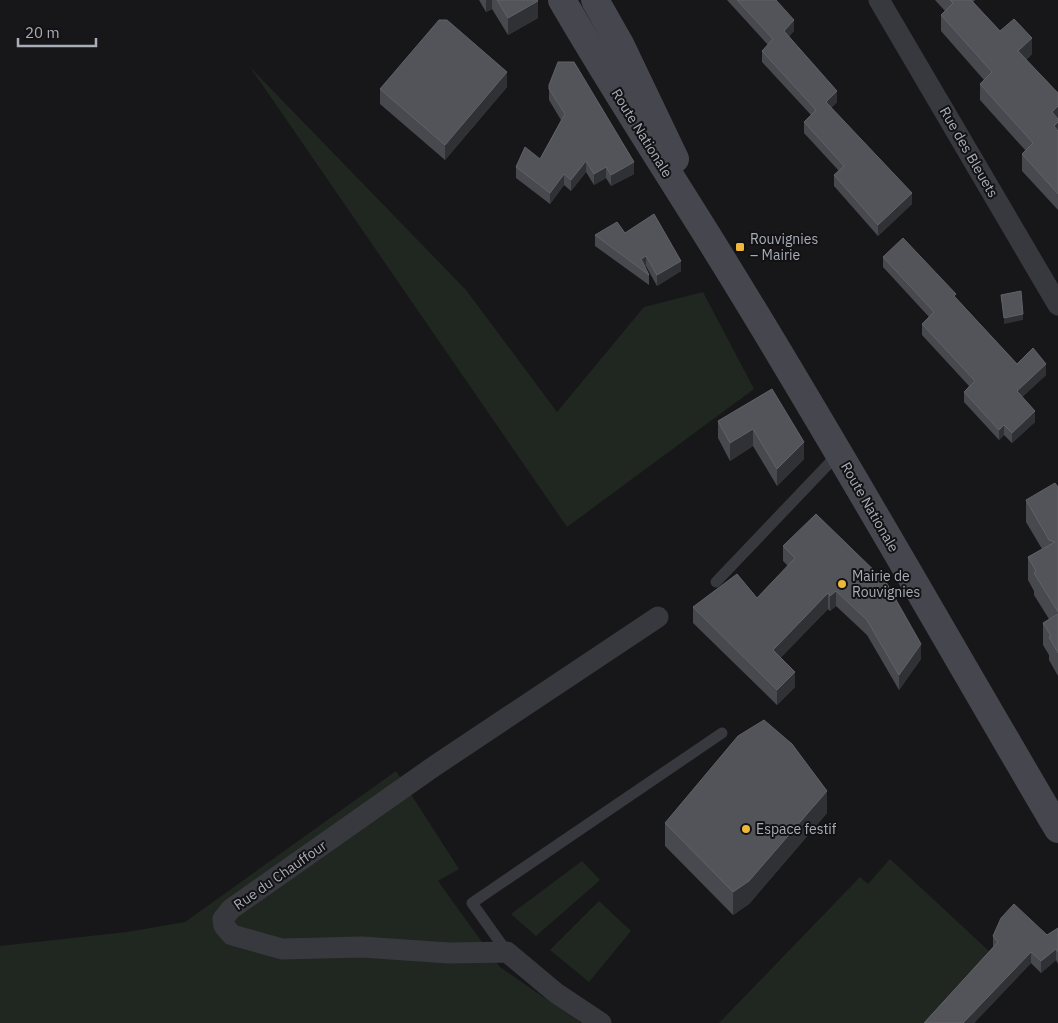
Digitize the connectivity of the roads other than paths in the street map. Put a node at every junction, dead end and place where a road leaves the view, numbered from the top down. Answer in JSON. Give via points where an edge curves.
{"nodes":[{"id":1,"x":562,"y":0,"type":"edge"},
{"id":2,"x":595,"y":0,"type":"edge"},
{"id":3,"x":879,"y":0,"type":"edge"},
{"id":4,"x":725,"y":264,"type":"junction"},
{"id":5,"x":1058,"y":305,"type":"edge"},
{"id":6,"x":839,"y":453,"type":"junction"},
{"id":7,"x":716,"y":582,"type":"dead end"},
{"id":8,"x":658,"y":618,"type":"dead end"},
{"id":9,"x":722,"y":733,"type":"dead end"},
{"id":10,"x":1058,"y":829,"type":"edge"},
{"id":11,"x":507,"y":952,"type":"junction"},
{"id":12,"x":602,"y":1023,"type":"edge"}],
"edges":[{"from":1,"to":4,"type":"main road","name":"Route Nationale","via":[[636,125]]},
{"from":2,"to":4,"type":"main road","name":"Route Nationale","via":[[628,59]]},
{"from":3,"to":5,"type":"street","name":"Rue des Bleuets"},
{"from":4,"to":6,"type":"main road","name":"Route Nationale"},
{"from":6,"to":7,"type":"lane"},
{"from":6,"to":10,"type":"main road","name":"Route Nationale"},
{"from":8,"to":11,"type":"street","name":"Rue du Chauffour","via":[[436,765],[230,908],[224,919],[224,926],[232,934],[282,949],[362,947],[449,953]]},
{"from":9,"to":11,"type":"lane","via":[[472,903]]},
{"from":11,"to":12,"type":"street","via":[[556,992]]}]}
